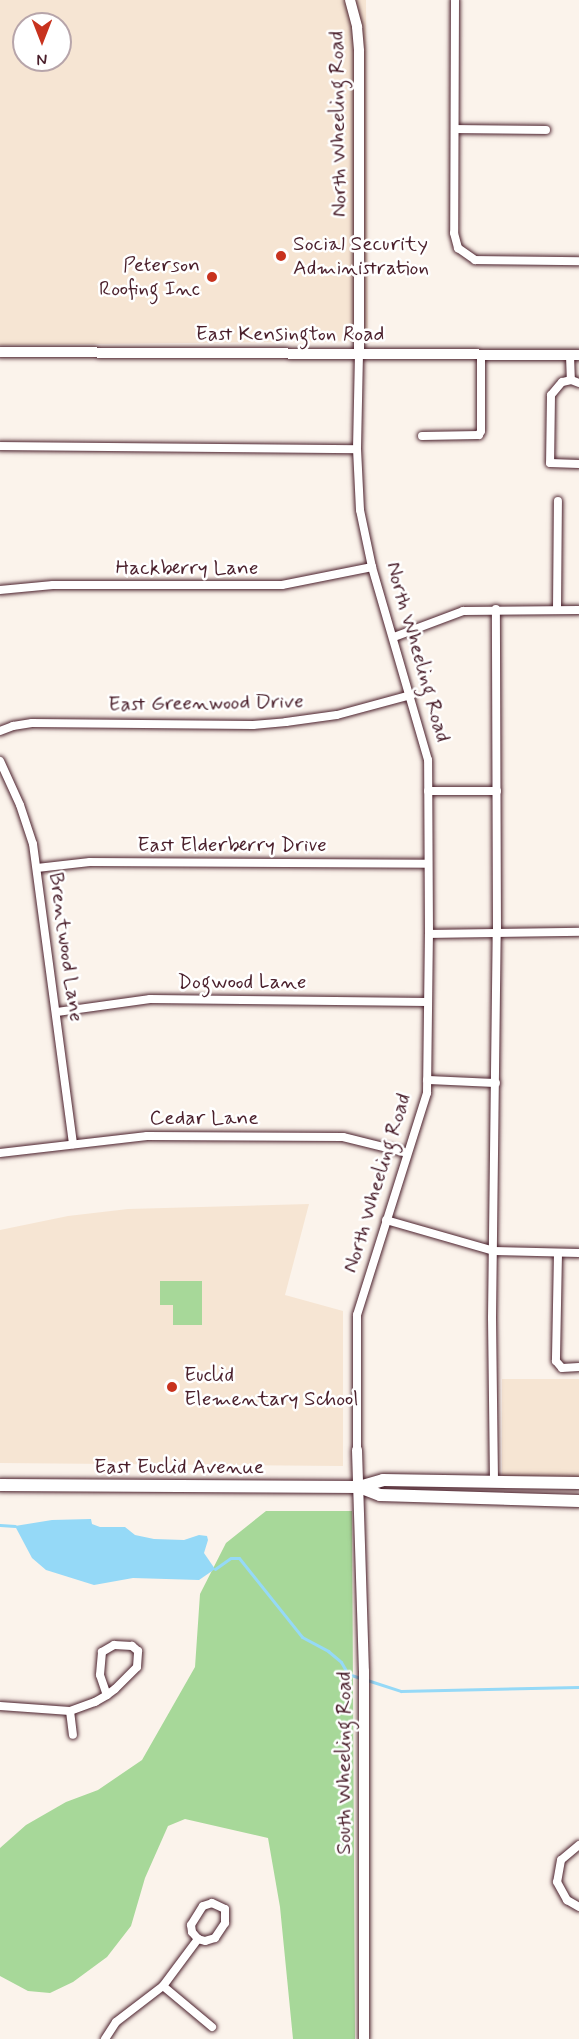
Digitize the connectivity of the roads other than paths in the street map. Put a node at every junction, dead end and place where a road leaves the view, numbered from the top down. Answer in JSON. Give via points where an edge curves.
{"nodes":[{"id":1,"x":350,"y":0,"type":"edge"},
{"id":2,"x":455,"y":0,"type":"edge"},
{"id":3,"x":455,"y":129,"type":"junction"},
{"id":4,"x":546,"y":130,"type":"dead end"},
{"id":5,"x":579,"y":261,"type":"edge"},
{"id":6,"x":0,"y":352,"type":"edge"},
{"id":7,"x":360,"y":354,"type":"junction"},
{"id":8,"x":481,"y":354,"type":"junction"},
{"id":9,"x":575,"y":355,"type":"edge"},
{"id":10,"x":575,"y":381,"type":"edge"},
{"id":11,"x":422,"y":436,"type":"dead end"},
{"id":12,"x":0,"y":446,"type":"edge"},
{"id":13,"x":357,"y":449,"type":"junction"},
{"id":14,"x":579,"y":464,"type":"edge"},
{"id":15,"x":558,"y":501,"type":"dead end"},
{"id":16,"x":372,"y":567,"type":"junction"},
{"id":17,"x":0,"y":590,"type":"edge"},
{"id":18,"x":496,"y":609,"type":"junction"},
{"id":19,"x":557,"y":609,"type":"junction"},
{"id":20,"x":579,"y":610,"type":"edge"},
{"id":21,"x":394,"y":637,"type":"junction"},
{"id":22,"x":411,"y":695,"type":"junction"},
{"id":23,"x":0,"y":731,"type":"edge"},
{"id":24,"x":0,"y":761,"type":"edge"},
{"id":25,"x":428,"y":790,"type":"junction"},
{"id":26,"x":497,"y":791,"type":"junction"},
{"id":27,"x":428,"y":864,"type":"junction"},
{"id":28,"x":37,"y":868,"type":"junction"},
{"id":29,"x":579,"y":932,"type":"edge"},
{"id":30,"x":497,"y":933,"type":"junction"},
{"id":31,"x":429,"y":934,"type":"junction"},
{"id":32,"x":427,"y":1002,"type":"junction"},
{"id":33,"x":57,"y":1012,"type":"junction"},
{"id":34,"x":427,"y":1080,"type":"junction"},
{"id":35,"x":496,"y":1083,"type":"junction"},
{"id":36,"x":72,"y":1144,"type":"junction"},
{"id":37,"x":407,"y":1153,"type":"junction"},
{"id":38,"x":0,"y":1154,"type":"edge"},
{"id":39,"x":386,"y":1220,"type":"junction"},
{"id":40,"x":494,"y":1251,"type":"junction"},
{"id":41,"x":558,"y":1253,"type":"junction"},
{"id":42,"x":579,"y":1254,"type":"edge"},
{"id":43,"x":579,"y":1367,"type":"edge"},
{"id":44,"x":357,"y":1450,"type":"joint"},
{"id":45,"x":494,"y":1481,"type":"junction"},
{"id":46,"x":579,"y":1483,"type":"edge"},
{"id":47,"x":0,"y":1485,"type":"edge"},
{"id":48,"x":358,"y":1487,"type":"junction"},
{"id":49,"x":579,"y":1501,"type":"edge"},
{"id":50,"x":107,"y":1695,"type":"junction"},
{"id":51,"x":0,"y":1706,"type":"edge"},
{"id":52,"x":70,"y":1711,"type":"junction"},
{"id":53,"x":72,"y":1736,"type":"dead end"},
{"id":54,"x":579,"y":1845,"type":"edge"},
{"id":55,"x":579,"y":1907,"type":"edge"},
{"id":56,"x":198,"y":1939,"type":"junction"},
{"id":57,"x":162,"y":1986,"type":"junction"},
{"id":58,"x":212,"y":2027,"type":"dead end"},
{"id":59,"x":105,"y":2039,"type":"edge"},
{"id":60,"x":364,"y":2039,"type":"edge"}],
"edges":[{"from":1,"to":7,"type":"street","name":"North Wheeling Road","via":[[359,51]]},
{"from":2,"to":3,"type":"street"},
{"from":3,"to":4,"type":"street"},
{"from":3,"to":5,"type":"street","via":[[454,233],[461,252],[481,260]]},
{"from":6,"to":7,"type":"street","name":"East Kensington Road"},
{"from":7,"to":8,"type":"street","name":"East Kensington Road"},
{"from":7,"to":13,"type":"street","name":"North Wheeling Road"},
{"from":8,"to":9,"type":"street","name":"East Kensington Road"},
{"from":8,"to":11,"type":"street","via":[[482,431],[479,435]]},
{"from":9,"to":10,"type":"street"},
{"from":10,"to":14,"type":"street","via":[[557,386],[551,395],[550,463]]},
{"from":12,"to":13,"type":"street"},
{"from":13,"to":16,"type":"street","name":"North Wheeling Road","via":[[360,510]]},
{"from":15,"to":19,"type":"street"},
{"from":16,"to":17,"type":"street","name":"Hackberry Lane","via":[[282,585],[53,585]]},
{"from":16,"to":21,"type":"street","name":"North Wheeling Road"},
{"from":18,"to":19,"type":"street"},
{"from":18,"to":21,"type":"street","via":[[463,611]]},
{"from":18,"to":26,"type":"street"},
{"from":19,"to":20,"type":"street"},
{"from":21,"to":22,"type":"street","name":"North Wheeling Road"},
{"from":22,"to":23,"type":"street","name":"East Greenwood Drive","via":[[286,722],[32,723]]},
{"from":22,"to":25,"type":"street","name":"North Wheeling Road","via":[[425,743]]},
{"from":24,"to":28,"type":"street","name":"Brentwood Lane","via":[[28,825]]},
{"from":25,"to":26,"type":"street"},
{"from":25,"to":27,"type":"street","name":"North Wheeling Road"},
{"from":26,"to":30,"type":"street"},
{"from":27,"to":28,"type":"street","name":"East Elderberry Drive","via":[[90,862]]},
{"from":27,"to":31,"type":"street","name":"North Wheeling Road"},
{"from":28,"to":33,"type":"street","name":"Brentwood Lane"},
{"from":29,"to":30,"type":"street"},
{"from":30,"to":31,"type":"street"},
{"from":30,"to":35,"type":"street"},
{"from":31,"to":32,"type":"street","name":"North Wheeling Road"},
{"from":32,"to":33,"type":"street","name":"Dogwood Lane","via":[[150,999]]},
{"from":32,"to":34,"type":"street","name":"North Wheeling Road"},
{"from":33,"to":36,"type":"street","name":"Brentwood Lane"},
{"from":34,"to":35,"type":"street"},
{"from":34,"to":37,"type":"street","name":"North Wheeling Road","via":[[423,1107]]},
{"from":35,"to":40,"type":"street"},
{"from":36,"to":37,"type":"street","name":"Cedar Lane","via":[[147,1136],[333,1137]]},
{"from":36,"to":38,"type":"street","name":"Cedar Lane"},
{"from":37,"to":39,"type":"street","name":"North Wheeling Road"},
{"from":39,"to":40,"type":"street"},
{"from":39,"to":44,"type":"street","name":"North Wheeling Road","via":[[357,1315]]},
{"from":40,"to":41,"type":"street"},
{"from":40,"to":45,"type":"street"},
{"from":41,"to":42,"type":"street"},
{"from":41,"to":43,"type":"street","via":[[556,1362],[562,1368]]},
{"from":44,"to":48,"type":"street","name":"North Wheeling Road"},
{"from":45,"to":46,"type":"main road","name":"East Euclid Avenue"},
{"from":45,"to":48,"type":"main road","name":"East Euclid Avenue","via":[[383,1480]]},
{"from":47,"to":48,"type":"main road","name":"East Euclid Avenue"},
{"from":48,"to":49,"type":"main road","name":"East Euclid Avenue","via":[[380,1495]]},
{"from":48,"to":60,"type":"street","name":"South Wheeling Road","via":[[364,1671]]},
{"from":50,"to":50,"type":"street","via":[[137,1667],[138,1651],[132,1646],[114,1644],[102,1652],[100,1675]]},
{"from":50,"to":52,"type":"street"},
{"from":51,"to":52,"type":"street"},
{"from":52,"to":53,"type":"street"},
{"from":54,"to":55,"type":"street","via":[[561,1860],[557,1882],[567,1900]]},
{"from":56,"to":56,"type":"street","via":[[215,1938],[225,1923],[222,1906],[203,1906],[191,1924]]},
{"from":56,"to":57,"type":"street"},
{"from":57,"to":58,"type":"street"},
{"from":57,"to":59,"type":"street","via":[[116,2022]]}]}
